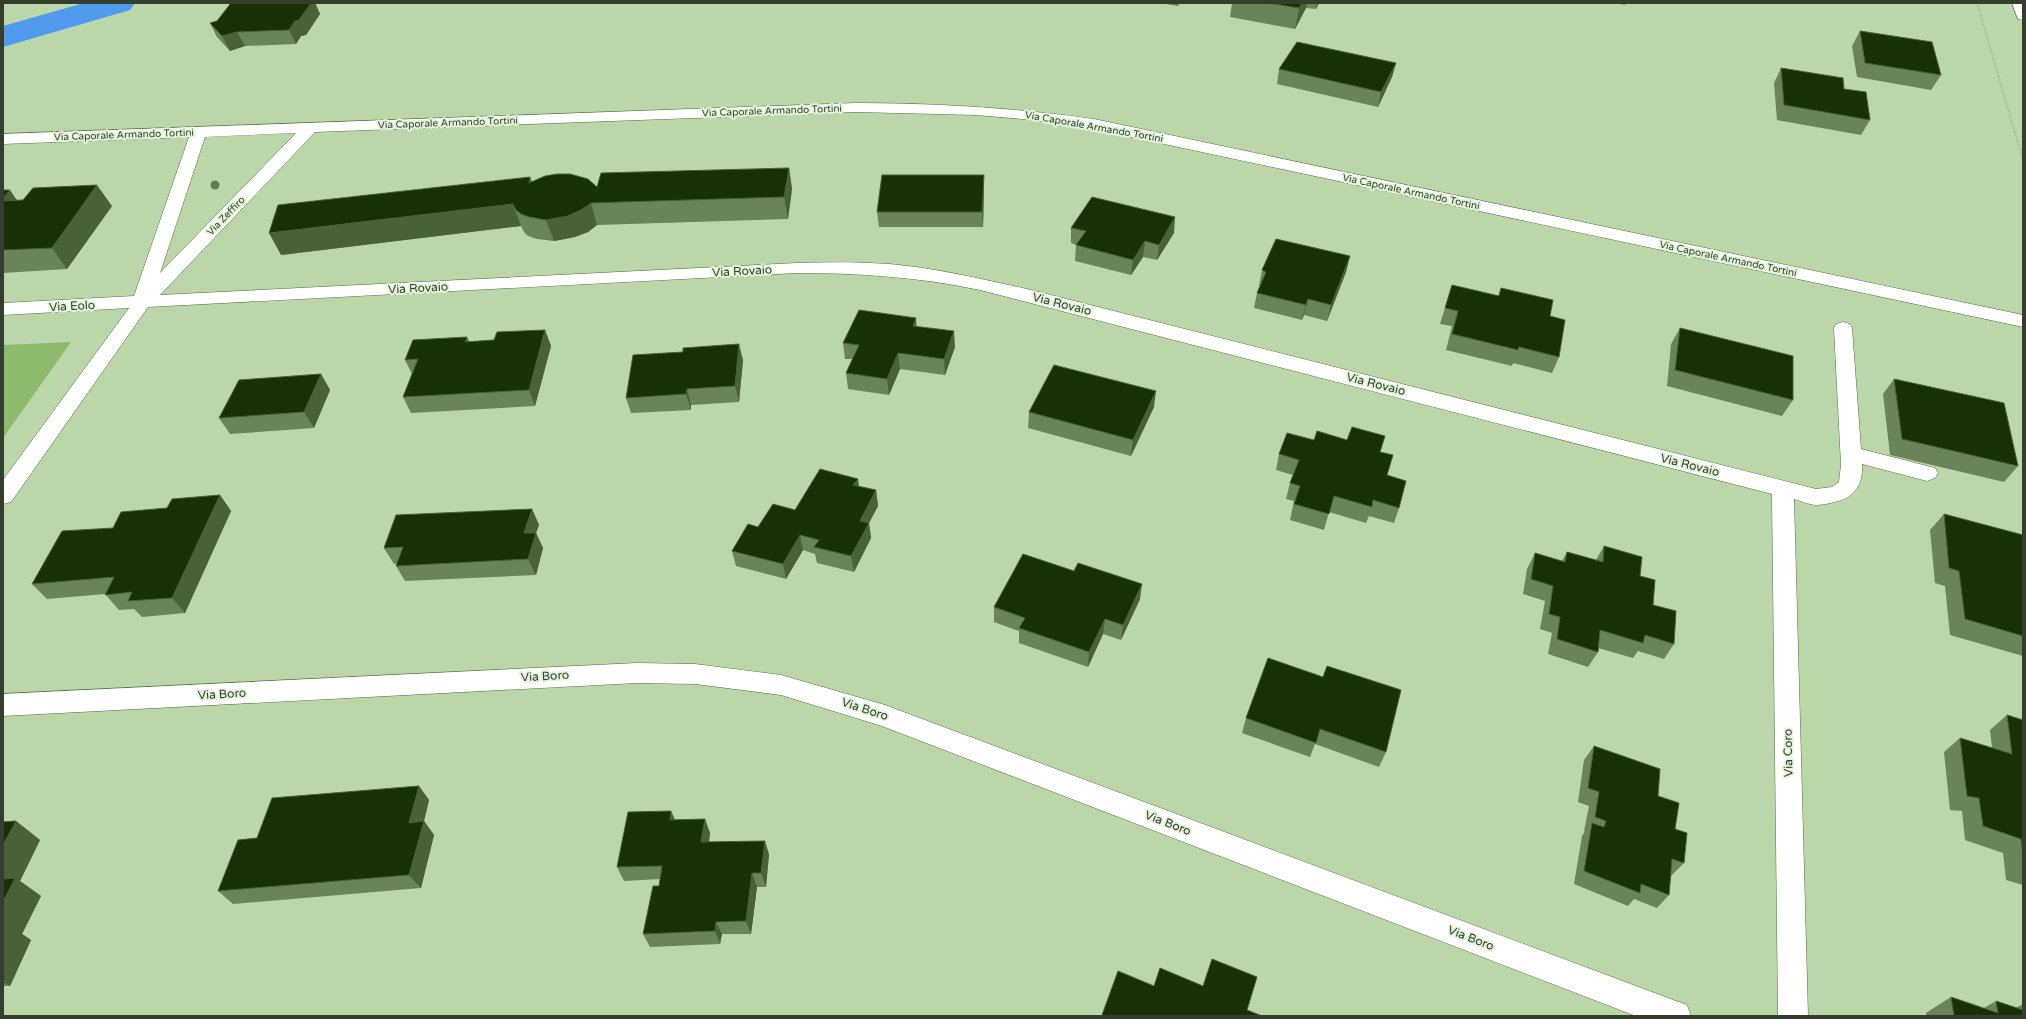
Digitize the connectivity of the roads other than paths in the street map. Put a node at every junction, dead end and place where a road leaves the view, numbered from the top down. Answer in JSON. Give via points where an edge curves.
{"nodes":[{"id":1,"x":2018,"y":3,"type":"edge"},
{"id":2,"x":2023,"y":16,"type":"edge"},
{"id":3,"x":310,"y":128,"type":"junction"},
{"id":4,"x":198,"y":132,"type":"junction"},
{"id":5,"x":3,"y":139,"type":"edge"},
{"id":6,"x":142,"y":303,"type":"junction"},
{"id":7,"x":3,"y":309,"type":"edge"},
{"id":8,"x":2023,"y":321,"type":"edge"},
{"id":9,"x":1843,"y":328,"type":"dead end"},
{"id":10,"x":1851,"y":454,"type":"junction"},
{"id":11,"x":1927,"y":473,"type":"dead end"},
{"id":12,"x":1783,"y":489,"type":"junction"},
{"id":13,"x":3,"y":496,"type":"edge"},
{"id":14,"x":3,"y":705,"type":"edge"},
{"id":15,"x":1676,"y":1016,"type":"edge"},
{"id":16,"x":1793,"y":1016,"type":"edge"}],
"edges":[{"from":1,"to":2,"type":"street"},
{"from":3,"to":4,"type":"street","name":"Via Caporale Armando Tortini"},
{"from":3,"to":6,"type":"street","name":"Via Zeffiro"},
{"from":3,"to":8,"type":"street","name":"Via Caporale Armando Tortini","via":[[779,110],[949,108],[1024,114],[1102,126]]},
{"from":4,"to":5,"type":"street","name":"Via Caporale Armando Tortini"},
{"from":4,"to":6,"type":"street","name":"Via Zeffiro"},
{"from":6,"to":7,"type":"street","name":"Via Eolo"},
{"from":6,"to":12,"type":"street","name":"Via Rovaio","via":[[797,268],[902,271],[950,278],[1027,295]]},
{"from":6,"to":13,"type":"street","name":"Via Zeffiro"},
{"from":9,"to":10,"type":"street","name":"Via Rovaio"},
{"from":10,"to":11,"type":"street"},
{"from":10,"to":12,"type":"street","name":"Via Rovaio","via":[[1852,480],[1844,491],[1816,497]]},
{"from":12,"to":16,"type":"street","name":"Via Coro"},
{"from":14,"to":15,"type":"street","name":"Via Boro","via":[[590,674],[695,674],[781,685],[885,716]]}]}
